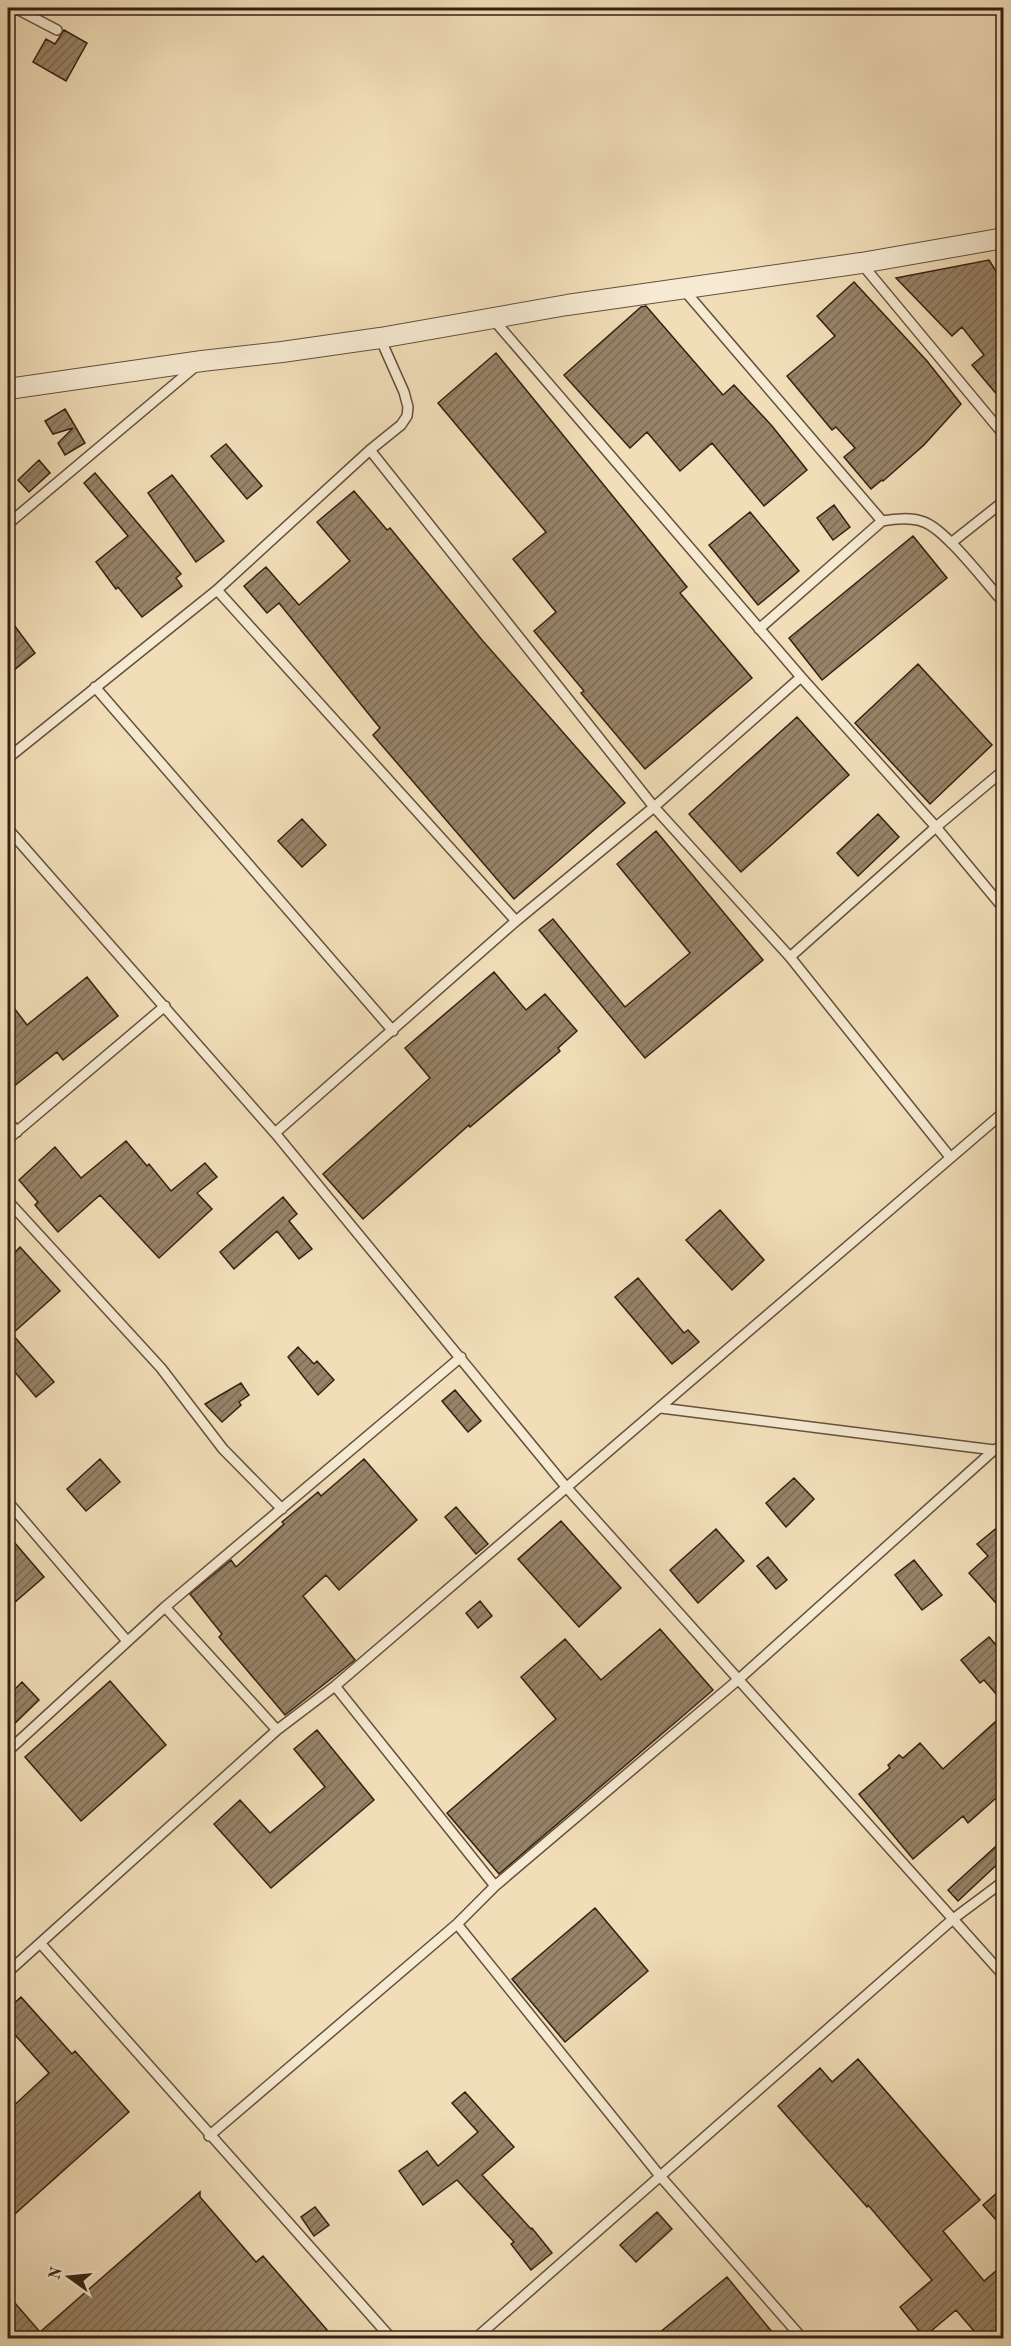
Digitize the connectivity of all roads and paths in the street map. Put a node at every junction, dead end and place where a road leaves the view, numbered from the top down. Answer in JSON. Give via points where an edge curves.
{"nodes":[{"id":1,"x":15,"y":8,"type":"edge"},
{"id":2,"x":57,"y":30,"type":"dead end"},
{"id":3,"x":1004,"y":238,"type":"edge"},
{"id":4,"x":861,"y":263,"type":"junction"},
{"id":5,"x":682,"y":288,"type":"junction"},
{"id":6,"x":492,"y":318,"type":"junction"},
{"id":7,"x":380,"y":338,"type":"junction"},
{"id":8,"x":202,"y":361,"type":"junction"},
{"id":9,"x":8,"y":389,"type":"edge"},
{"id":10,"x":1004,"y":435,"type":"edge"},
{"id":11,"x":370,"y":450,"type":"junction"},
{"id":12,"x":1004,"y":501,"type":"edge"},
{"id":13,"x":882,"y":520,"type":"junction"},
{"id":14,"x":8,"y":524,"type":"edge"},
{"id":15,"x":951,"y":543,"type":"junction"},
{"id":16,"x":217,"y":590,"type":"junction"},
{"id":17,"x":1004,"y":603,"type":"edge"},
{"id":18,"x":759,"y":629,"type":"junction"},
{"id":19,"x":801,"y":677,"type":"junction"},
{"id":20,"x":95,"y":687,"type":"junction"},
{"id":21,"x":8,"y":759,"type":"edge"},
{"id":22,"x":1004,"y":770,"type":"edge"},
{"id":23,"x":654,"y":807,"type":"junction"},
{"id":24,"x":936,"y":827,"type":"junction"},
{"id":25,"x":8,"y":829,"type":"edge"},
{"id":26,"x":1004,"y":909,"type":"edge"},
{"id":27,"x":516,"y":921,"type":"junction"},
{"id":28,"x":790,"y":957,"type":"junction"},
{"id":29,"x":165,"y":1006,"type":"junction"},
{"id":30,"x":393,"y":1031,"type":"junction"},
{"id":31,"x":1004,"y":1112,"type":"edge"},
{"id":32,"x":8,"y":1120,"type":"edge"},
{"id":33,"x":17,"y":1132,"type":"junction"},
{"id":34,"x":275,"y":1133,"type":"junction"},
{"id":35,"x":8,"y":1139,"type":"edge"},
{"id":36,"x":950,"y":1156,"type":"junction"},
{"id":37,"x":8,"y":1201,"type":"edge"},
{"id":38,"x":460,"y":1357,"type":"junction"},
{"id":39,"x":661,"y":1408,"type":"junction"},
{"id":40,"x":1004,"y":1445,"type":"edge"},
{"id":41,"x":994,"y":1450,"type":"junction"},
{"id":42,"x":567,"y":1488,"type":"junction"},
{"id":43,"x":8,"y":1502,"type":"edge"},
{"id":44,"x":282,"y":1509,"type":"junction"},
{"id":45,"x":165,"y":1607,"type":"junction"},
{"id":46,"x":127,"y":1641,"type":"junction"},
{"id":47,"x":739,"y":1679,"type":"junction"},
{"id":48,"x":335,"y":1686,"type":"junction"},
{"id":49,"x":277,"y":1731,"type":"junction"},
{"id":50,"x":8,"y":1751,"type":"edge"},
{"id":51,"x":1004,"y":1881,"type":"edge"},
{"id":52,"x":495,"y":1886,"type":"junction"},
{"id":53,"x":953,"y":1919,"type":"junction"},
{"id":54,"x":457,"y":1924,"type":"junction"},
{"id":55,"x":41,"y":1944,"type":"junction"},
{"id":56,"x":8,"y":1972,"type":"edge"},
{"id":57,"x":1004,"y":1976,"type":"edge"},
{"id":58,"x":210,"y":2136,"type":"junction"},
{"id":59,"x":660,"y":2176,"type":"junction"},
{"id":60,"x":391,"y":2338,"type":"edge"},
{"id":61,"x":476,"y":2338,"type":"edge"},
{"id":62,"x":802,"y":2338,"type":"edge"}],
"edges":[{"from":1,"to":2,"type":"lane"},
{"from":3,"to":4,"type":"street"},
{"from":4,"to":5,"type":"street"},
{"from":4,"to":10,"type":"lane"},
{"from":5,"to":6,"type":"street"},
{"from":5,"to":13,"type":"lane"},
{"from":6,"to":7,"type":"street"},
{"from":6,"to":18,"type":"lane"},
{"from":7,"to":8,"type":"street"},
{"from":7,"to":11,"type":"lane","via":[[408,407],[401,425]]},
{"from":8,"to":9,"type":"street"},
{"from":8,"to":14,"type":"lane"},
{"from":11,"to":16,"type":"lane"},
{"from":11,"to":23,"type":"lane"},
{"from":12,"to":15,"type":"lane"},
{"from":13,"to":15,"type":"lane","via":[[923,521],[943,532]]},
{"from":13,"to":18,"type":"lane"},
{"from":15,"to":17,"type":"lane"},
{"from":16,"to":20,"type":"lane"},
{"from":16,"to":27,"type":"lane"},
{"from":18,"to":19,"type":"lane"},
{"from":19,"to":23,"type":"lane"},
{"from":19,"to":24,"type":"lane"},
{"from":20,"to":21,"type":"lane"},
{"from":20,"to":30,"type":"lane"},
{"from":22,"to":24,"type":"lane"},
{"from":23,"to":27,"type":"lane"},
{"from":23,"to":28,"type":"lane"},
{"from":24,"to":26,"type":"lane"},
{"from":24,"to":28,"type":"lane"},
{"from":25,"to":29,"type":"lane"},
{"from":27,"to":30,"type":"lane"},
{"from":28,"to":36,"type":"lane"},
{"from":29,"to":33,"type":"lane"},
{"from":29,"to":34,"type":"lane"},
{"from":30,"to":34,"type":"lane"},
{"from":31,"to":36,"type":"lane"},
{"from":32,"to":33,"type":"lane"},
{"from":33,"to":35,"type":"lane"},
{"from":34,"to":38,"type":"lane"},
{"from":36,"to":39,"type":"lane"},
{"from":37,"to":44,"type":"lane","via":[[161,1368],[223,1449]]},
{"from":38,"to":42,"type":"lane"},
{"from":38,"to":44,"type":"lane"},
{"from":39,"to":41,"type":"lane"},
{"from":39,"to":42,"type":"lane"},
{"from":40,"to":41,"type":"lane"},
{"from":41,"to":47,"type":"lane"},
{"from":42,"to":47,"type":"lane"},
{"from":42,"to":48,"type":"lane"},
{"from":43,"to":46,"type":"lane"},
{"from":44,"to":45,"type":"lane"},
{"from":45,"to":46,"type":"lane"},
{"from":45,"to":49,"type":"lane"},
{"from":46,"to":50,"type":"lane"},
{"from":47,"to":52,"type":"lane"},
{"from":47,"to":53,"type":"lane"},
{"from":48,"to":49,"type":"lane"},
{"from":48,"to":52,"type":"lane"},
{"from":49,"to":55,"type":"lane"},
{"from":51,"to":53,"type":"lane"},
{"from":52,"to":54,"type":"lane"},
{"from":53,"to":57,"type":"lane"},
{"from":53,"to":59,"type":"lane"},
{"from":54,"to":58,"type":"lane"},
{"from":54,"to":59,"type":"lane"},
{"from":55,"to":56,"type":"lane"},
{"from":55,"to":58,"type":"lane"},
{"from":58,"to":60,"type":"lane"},
{"from":59,"to":61,"type":"lane"},
{"from":59,"to":62,"type":"lane"}]}
